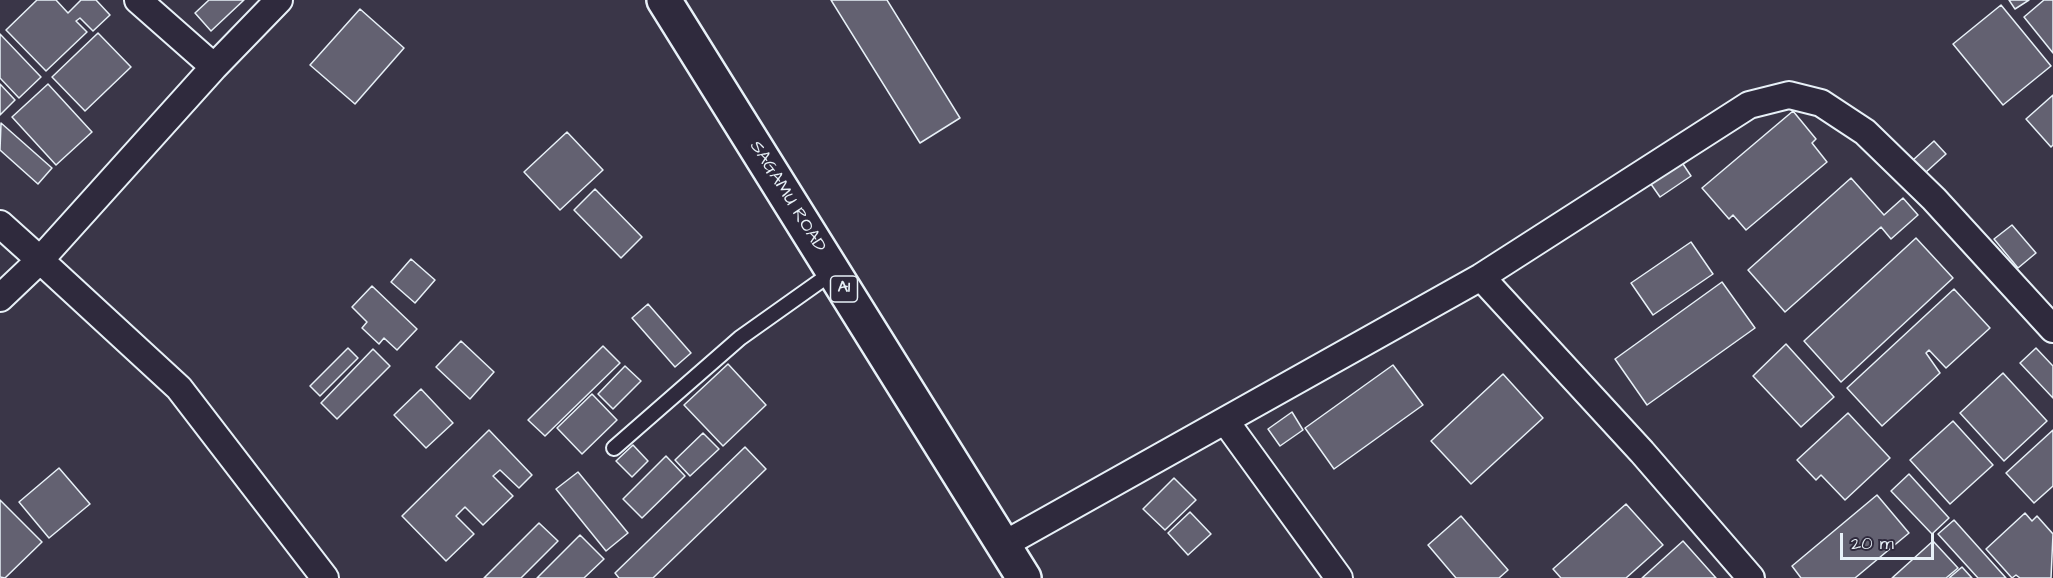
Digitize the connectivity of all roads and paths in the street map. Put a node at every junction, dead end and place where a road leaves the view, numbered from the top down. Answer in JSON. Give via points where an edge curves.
{"nodes":[{"id":1,"x":138,"y":0,"type":"edge"},
{"id":2,"x":279,"y":0,"type":"edge"},
{"id":3,"x":664,"y":0,"type":"edge"},
{"id":4,"x":214,"y":67,"type":"junction"},
{"id":5,"x":0,"y":224,"type":"edge"},
{"id":6,"x":40,"y":260,"type":"junction"},
{"id":7,"x":833,"y":272,"type":"junction"},
{"id":8,"x":1481,"y":277,"type":"junction"},
{"id":9,"x":0,"y":298,"type":"edge"},
{"id":10,"x":2053,"y":329,"type":"edge"},
{"id":11,"x":1226,"y":422,"type":"junction"},
{"id":12,"x":614,"y":448,"type":"dead end"},
{"id":13,"x":1003,"y":545,"type":"junction"},
{"id":14,"x":325,"y":578,"type":"edge"},
{"id":15,"x":1024,"y":578,"type":"edge"},
{"id":16,"x":1338,"y":578,"type":"edge"},
{"id":17,"x":1751,"y":578,"type":"edge"}],
"edges":[{"from":1,"to":4,"type":"street"},
{"from":2,"to":4,"type":"street"},
{"from":3,"to":7,"type":"highway","name":"SAGAMU ROAD","number":"A1"},
{"from":4,"to":6,"type":"street"},
{"from":5,"to":6,"type":"street"},
{"from":6,"to":9,"type":"street"},
{"from":6,"to":14,"type":"street","via":[[179,388]]},
{"from":7,"to":12,"type":"lane","via":[[740,338]]},
{"from":7,"to":13,"type":"highway","name":"SAGAMU ROAD","number":"A1"},
{"from":8,"to":10,"type":"street","via":[[1749,105],[1789,95],[1821,103],[1865,132],[1934,199]]},
{"from":8,"to":11,"type":"street"},
{"from":8,"to":17,"type":"street"},
{"from":11,"to":13,"type":"street"},
{"from":11,"to":16,"type":"street"},
{"from":13,"to":15,"type":"highway","name":"SAGAMU ROAD","number":"A1"}]}
